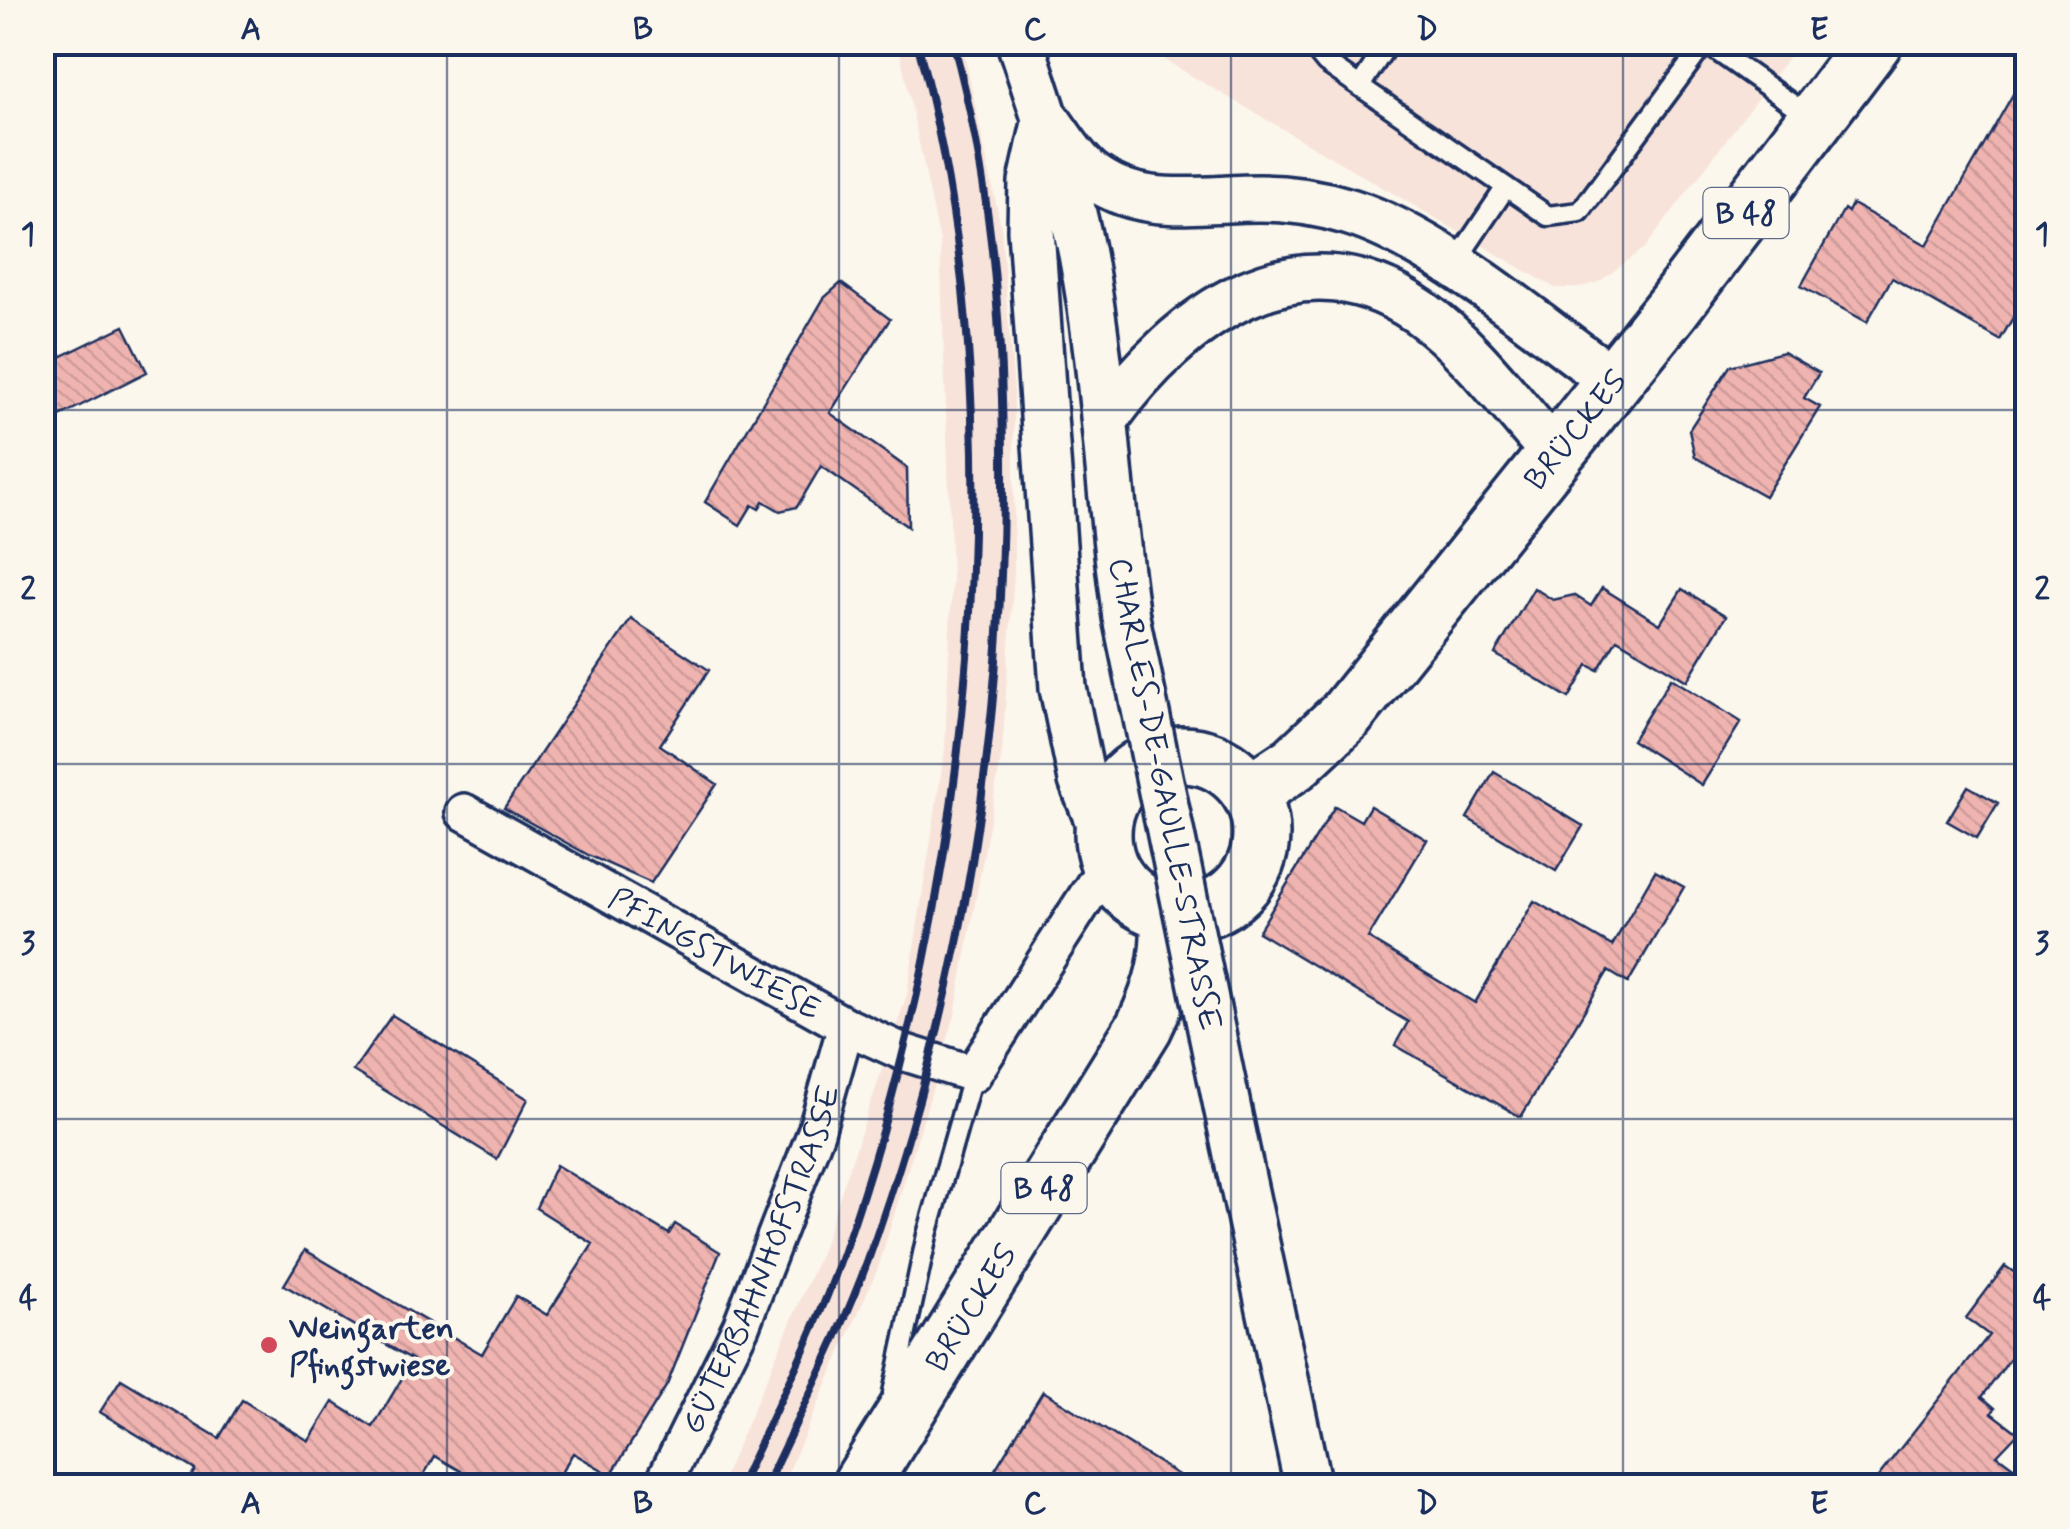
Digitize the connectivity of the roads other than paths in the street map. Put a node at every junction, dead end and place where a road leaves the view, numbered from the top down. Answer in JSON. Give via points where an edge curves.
{"nodes":[{"id":1,"x":1020,"y":42,"type":"edge"},
{"id":2,"x":1309,"y":42,"type":"edge"},
{"id":3,"x":1390,"y":42,"type":"edge"},
{"id":4,"x":1874,"y":42,"type":"edge"},
{"id":5,"x":1705,"y":43,"type":"edge"},
{"id":6,"x":1360,"y":86,"type":"junction"},
{"id":7,"x":1046,"y":119,"type":"junction"},
{"id":8,"x":1818,"y":122,"type":"junction"},
{"id":9,"x":1506,"y":187,"type":"junction"},
{"id":10,"x":1453,"y":266,"type":"junction"},
{"id":11,"x":1614,"y":381,"type":"junction"},
{"id":12,"x":1106,"y":418,"type":"junction"},
{"id":13,"x":1556,"y":455,"type":"junction"},
{"id":14,"x":1250,"y":793,"type":"junction"},
{"id":15,"x":464,"y":812,"type":"dead end"},
{"id":16,"x":1105,"y":846,"type":"junction"},
{"id":17,"x":1170,"y":912,"type":"junction"},
{"id":18,"x":846,"y":1026,"type":"junction"},
{"id":19,"x":973,"y":1074,"type":"junction"},
{"id":20,"x":871,"y":1469,"type":"edge"},
{"id":21,"x":662,"y":1486,"type":"edge"},
{"id":22,"x":1308,"y":1486,"type":"edge"}],
"edges":[{"from":1,"to":7,"type":"street","name":"CHARLES-DE-GAULLE-STRASSE"},
{"from":2,"to":6,"type":"lane"},
{"from":3,"to":6,"type":"lane"},
{"from":4,"to":8,"type":"main road","name":"BRÜCKES","number":"B 48"},
{"from":5,"to":8,"type":"lane"},
{"from":5,"to":9,"type":"lane","via":[[1580,212],[1548,216]]},
{"from":6,"to":9,"type":"lane"},
{"from":7,"to":10,"type":"street","via":[[1088,172],[1141,197],[1304,201],[1382,226]]},
{"from":7,"to":12,"type":"street","name":"CHARLES-DE-GAULLE-STRASSE","via":[[1076,223]]},
{"from":7,"to":16,"type":"street","via":[[1032,182],[1032,230],[1059,655],[1078,764]]},
{"from":8,"to":11,"type":"main road","name":"BRÜCKES","number":"B 48"},
{"from":9,"to":10,"type":"lane"},
{"from":10,"to":11,"type":"street"},
{"from":11,"to":13,"type":"main road","name":"BRÜCKES","number":"B 48"},
{"from":12,"to":13,"type":"street","via":[[1134,379],[1217,307],[1271,284],[1327,280],[1390,295],[1420,312]]},
{"from":12,"to":22,"type":"street","name":"CHARLES-DE-GAULLE-STRASSE","bridge":true,"via":[[1126,616]]},
{"from":13,"to":14,"type":"main road","name":"BRÜCKES","number":"B 48","via":[[1346,715],[1295,763]]},
{"from":14,"to":16,"type":"main road","via":[[1212,760],[1162,757],[1120,784],[1108,805]]},
{"from":14,"to":17,"type":"main road","via":[[1260,830],[1254,867],[1240,888],[1195,912]]},
{"from":15,"to":18,"type":"street","name":"PFINGSTWIESE"},
{"from":16,"to":17,"type":"main road","via":[[1132,896]]},
{"from":16,"to":19,"type":"street"},
{"from":17,"to":20,"type":"main road","name":"BRÜCKES","number":"B 48","via":[[1165,984],[1144,1027]]},
{"from":18,"to":19,"type":"street","name":"PFINGSTWIESE"},
{"from":18,"to":21,"type":"street","name":"GÜTERBAHNHOFSTRASSE","via":[[816,1132],[742,1326]]},
{"from":19,"to":20,"type":"lane","via":[[926,1235]]}]}
